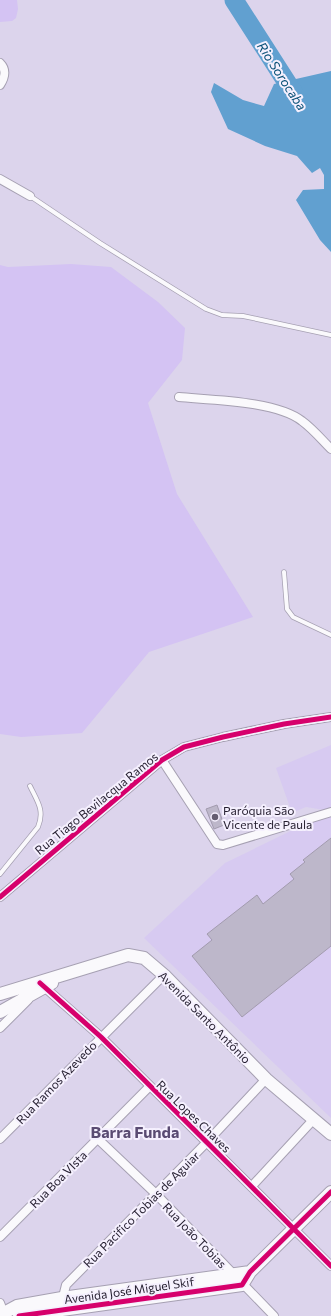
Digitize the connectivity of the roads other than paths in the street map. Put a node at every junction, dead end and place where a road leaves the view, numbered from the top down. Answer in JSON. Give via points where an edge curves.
{"nodes":[{"id":1,"x":0,"y":63,"type":"edge"},
{"id":2,"x":0,"y":85,"type":"edge"},
{"id":3,"x":0,"y":180,"type":"edge"},
{"id":4,"x":30,"y":196,"type":"joint"},
{"id":5,"x":331,"y":335,"type":"edge"},
{"id":6,"x":179,"y":397,"type":"dead end"},
{"id":7,"x":331,"y":449,"type":"edge"},
{"id":8,"x":284,"y":572,"type":"dead end"},
{"id":9,"x":331,"y":635,"type":"edge"},
{"id":10,"x":331,"y":717,"type":"edge"},
{"id":11,"x":162,"y":760,"type":"junction"},
{"id":12,"x":30,"y":786,"type":"dead end"},
{"id":13,"x":331,"y":812,"type":"edge"},
{"id":14,"x":0,"y":874,"type":"edge"},
{"id":15,"x":0,"y":897,"type":"edge"},
{"id":16,"x":164,"y":975,"type":"junction"},
{"id":17,"x":43,"y":985,"type":"junction"},
{"id":18,"x":0,"y":994,"type":"edge"},
{"id":19,"x":33,"y":995,"type":"junction"},
{"id":20,"x":0,"y":1012,"type":"edge"},
{"id":21,"x":0,"y":1028,"type":"edge"},
{"id":22,"x":101,"y":1037,"type":"junction"},
{"id":23,"x":266,"y":1079,"type":"junction"},
{"id":24,"x":149,"y":1087,"type":"junction"},
{"id":25,"x":313,"y":1120,"type":"junction"},
{"id":26,"x":331,"y":1134,"type":"edge"},
{"id":27,"x":0,"y":1139,"type":"edge"},
{"id":28,"x":98,"y":1139,"type":"junction"},
{"id":29,"x":207,"y":1142,"type":"junction"},
{"id":30,"x":252,"y":1186,"type":"junction"},
{"id":31,"x":331,"y":1192,"type":"edge"},
{"id":32,"x":156,"y":1194,"type":"junction"},
{"id":33,"x":294,"y":1228,"type":"junction"},
{"id":34,"x":0,"y":1237,"type":"edge"},
{"id":35,"x":331,"y":1266,"type":"edge"},
{"id":36,"x":250,"y":1272,"type":"junction"},
{"id":37,"x":233,"y":1275,"type":"junction"},
{"id":38,"x":242,"y":1285,"type":"junction"},
{"id":39,"x":62,"y":1304,"type":"junction"},
{"id":40,"x":2,"y":1311,"type":"edge"},
{"id":41,"x":18,"y":1316,"type":"edge"},
{"id":42,"x":274,"y":1316,"type":"edge"}],
"edges":[{"from":1,"to":2,"type":"street","via":[[5,69]]},
{"from":3,"to":4,"type":"street"},
{"from":4,"to":5,"type":"lane","via":[[206,309],[222,315],[243,316]]},
{"from":6,"to":7,"type":"street","via":[[279,409],[302,420]]},
{"from":8,"to":9,"type":"lane","via":[[287,609],[293,617]]},
{"from":10,"to":11,"type":"street","name":"Rua Tiago Bevilacqua Ramos","via":[[284,724],[184,747]]},
{"from":11,"to":13,"type":"street","via":[[217,844],[222,845]]},
{"from":11,"to":15,"type":"street","name":"Rua Tiago Bevilacqua Ramos"},
{"from":12,"to":14,"type":"lane","via":[[42,812],[42,818],[38,827]]},
{"from":16,"to":17,"type":"street","name":"Avenida Santo Antônio","via":[[144,958],[128,955],[61,976]]},
{"from":16,"to":22,"type":"street","name":"Rua Ramos Azevedo"},
{"from":16,"to":23,"type":"street","name":"Avenida Santo Antônio"},
{"from":17,"to":18,"type":"street","name":"Avenida Santo Antônio"},
{"from":17,"to":19,"type":"street","name":"Avenida Santo Antônio"},
{"from":17,"to":22,"type":"street","name":"Rua Lopes Chaves"},
{"from":19,"to":20,"type":"street","name":"Avenida Santo Antônio"},
{"from":19,"to":21,"type":"street"},
{"from":22,"to":24,"type":"street","name":"Rua Lopes Chaves"},
{"from":22,"to":27,"type":"street","name":"Rua Ramos Azevedo"},
{"from":23,"to":25,"type":"street","name":"Avenida Santo Antônio"},
{"from":23,"to":29,"type":"street","name":"Rua Pacifico Tobias de Aguiar"},
{"from":24,"to":28,"type":"street","name":"Rua Boa VIsta"},
{"from":24,"to":29,"type":"street","name":"Rua Lopes Chaves"},
{"from":25,"to":26,"type":"street","name":"Avenida Santo Antônio"},
{"from":25,"to":30,"type":"street"},
{"from":28,"to":32,"type":"street","name":"Rua João Tobias"},
{"from":28,"to":34,"type":"street","name":"Rua Boa VIsta"},
{"from":29,"to":30,"type":"street","name":"Rua Lopes Chaves"},
{"from":29,"to":32,"type":"street","name":"Rua Pacifico Tobias de Aguiar"},
{"from":30,"to":33,"type":"street","name":"Rua Lopes Chaves"},
{"from":31,"to":33,"type":"street"},
{"from":32,"to":37,"type":"street","name":"Rua João Tobias"},
{"from":32,"to":39,"type":"street","name":"Rua Pacifico Tobias de Aguiar","via":[[66,1285]]},
{"from":33,"to":35,"type":"street","name":"Rua Lopes Chaves"},
{"from":33,"to":36,"type":"street"},
{"from":36,"to":37,"type":"street","name":"Avenida José Miguel Skif"},
{"from":36,"to":38,"type":"street"},
{"from":37,"to":38,"type":"street","name":"Rua João Tobias"},
{"from":37,"to":39,"type":"street","name":"Avenida José Miguel Skif"},
{"from":38,"to":39,"type":"street","name":"Avenida José Miguel Skif"},
{"from":38,"to":42,"type":"street","name":"Rua João Tobias"},
{"from":39,"to":40,"type":"street","name":"Avenida José Miguel Skif","via":[[17,1306]]},
{"from":39,"to":41,"type":"street","name":"Avenida José Miguel Skif"},
{"from":40,"to":41,"type":"street","name":"Avenida José Miguel Skif"}]}
